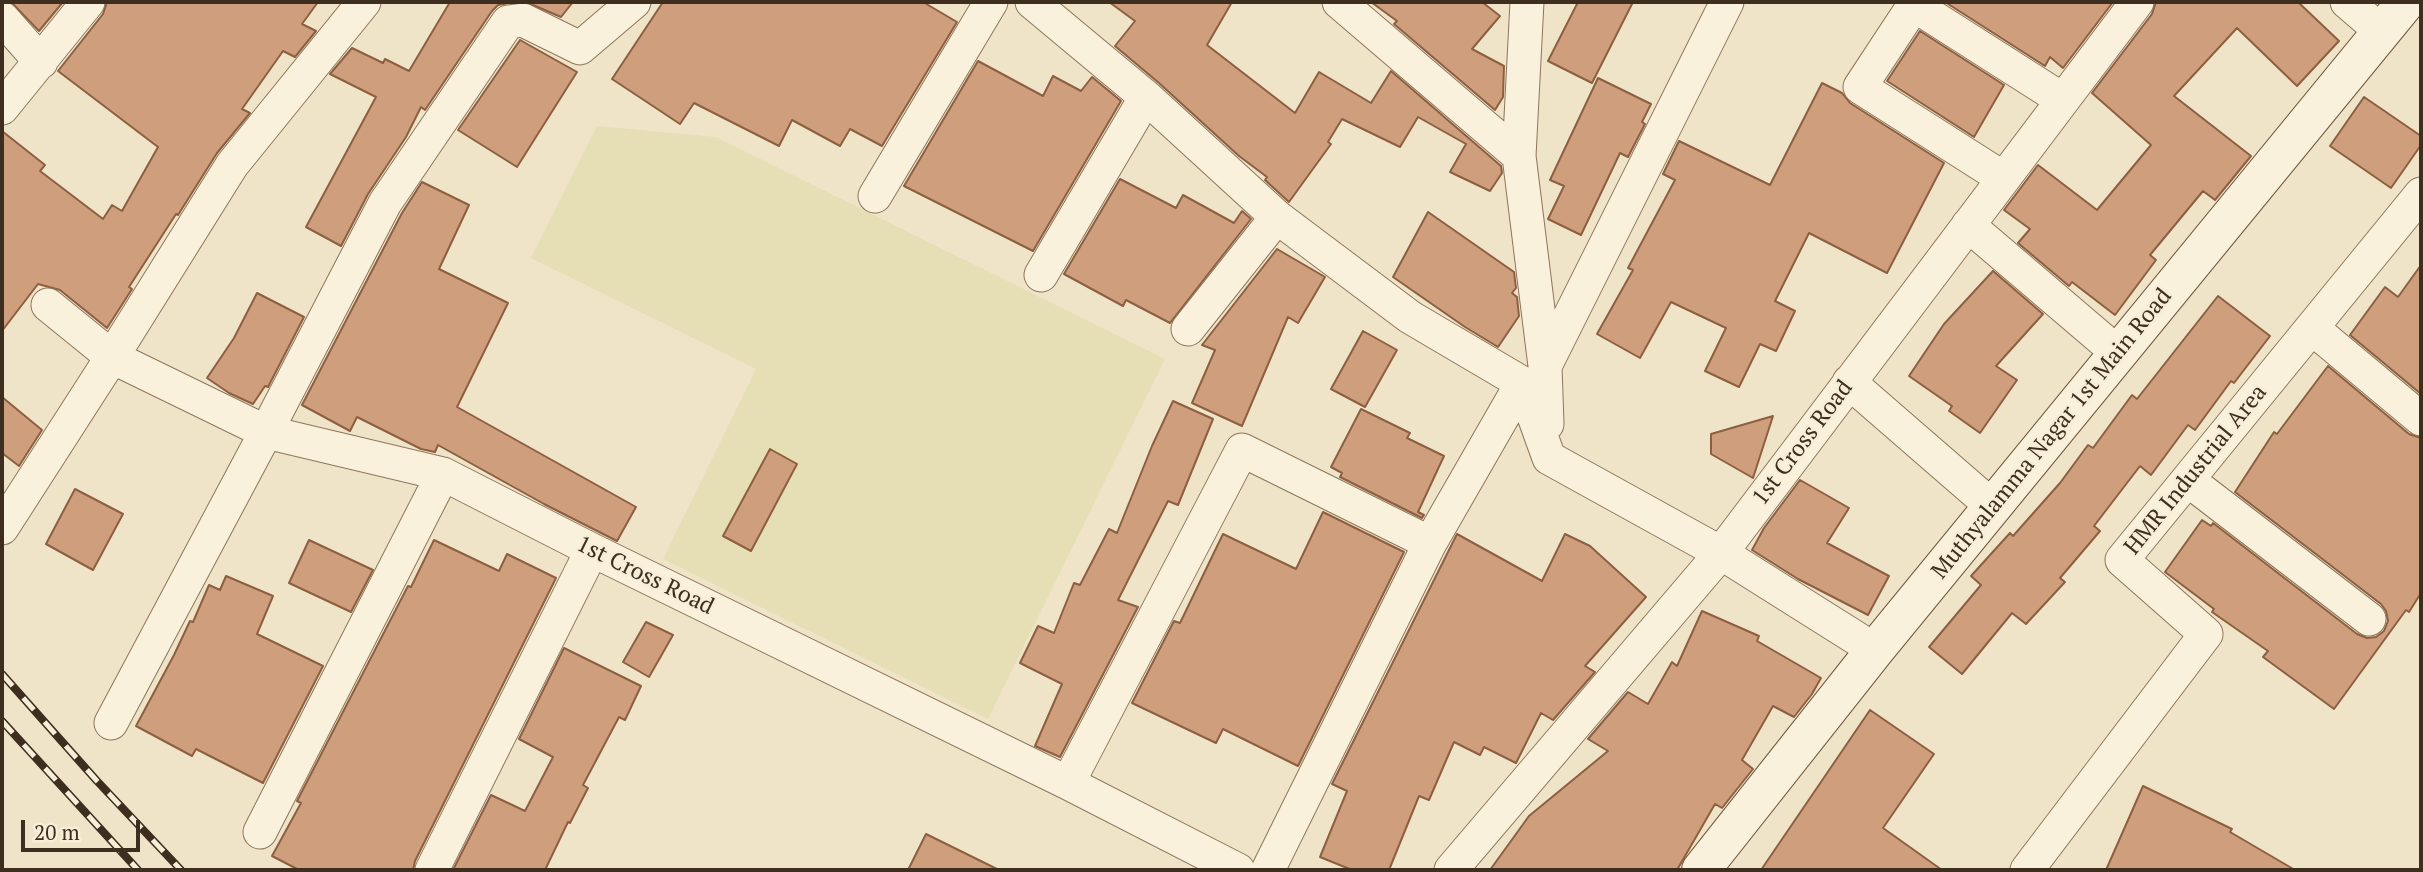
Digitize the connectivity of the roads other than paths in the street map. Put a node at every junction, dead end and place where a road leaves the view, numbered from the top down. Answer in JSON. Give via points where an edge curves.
{"nodes":[{"id":1,"x":88,"y":2,"type":"edge"},
{"id":2,"x":364,"y":2,"type":"edge"},
{"id":3,"x":634,"y":2,"type":"edge"},
{"id":4,"x":991,"y":2,"type":"edge"},
{"id":5,"x":1032,"y":2,"type":"edge"},
{"id":6,"x":1339,"y":2,"type":"edge"},
{"id":7,"x":1527,"y":2,"type":"edge"},
{"id":8,"x":1727,"y":2,"type":"edge"},
{"id":9,"x":2137,"y":2,"type":"edge"},
{"id":10,"x":2347,"y":2,"type":"edge"},
{"id":11,"x":2406,"y":2,"type":"edge"},
{"id":12,"x":1915,"y":4,"type":"edge"},
{"id":13,"x":2,"y":18,"type":"edge"},
{"id":14,"x":2382,"y":32,"type":"junction"},
{"id":15,"x":41,"y":62,"type":"junction"},
{"id":16,"x":1146,"y":97,"type":"junction"},
{"id":17,"x":2063,"y":100,"type":"junction"},
{"id":18,"x":2,"y":108,"type":"edge"},
{"id":19,"x":1519,"y":156,"type":"junction"},
{"id":20,"x":2003,"y":178,"type":"junction"},
{"id":21,"x":2421,"y":194,"type":"edge"},
{"id":22,"x":875,"y":196,"type":"dead end"},
{"id":23,"x":1277,"y":218,"type":"junction"},
{"id":24,"x":1968,"y":225,"type":"junction"},
{"id":25,"x":1041,"y":275,"type":"dead end"},
{"id":26,"x":48,"y":305,"type":"dead end"},
{"id":27,"x":2312,"y":328,"type":"junction"},
{"id":28,"x":1188,"y":329,"type":"dead end"},
{"id":29,"x":2119,"y":352,"type":"junction"},
{"id":30,"x":112,"y":357,"type":"junction"},
{"id":31,"x":1533,"y":375,"type":"junction"},
{"id":32,"x":1849,"y":382,"type":"junction"},
{"id":33,"x":2421,"y":419,"type":"edge"},
{"id":34,"x":266,"y":432,"type":"junction"},
{"id":35,"x":443,"y":474,"type":"junction"},
{"id":36,"x":2188,"y":480,"type":"junction"},
{"id":37,"x":1993,"y":507,"type":"junction"},
{"id":38,"x":2,"y":528,"type":"edge"},
{"id":39,"x":1430,"y":543,"type":"junction"},
{"id":40,"x":593,"y":550,"type":"junction"},
{"id":41,"x":1721,"y":553,"type":"junction"},
{"id":42,"x":2369,"y":620,"type":"dead end"},
{"id":43,"x":1875,"y":650,"type":"junction"},
{"id":44,"x":111,"y":723,"type":"dead end"},
{"id":45,"x":1068,"y":783,"type":"junction"},
{"id":46,"x":260,"y":832,"type":"dead end"},
{"id":47,"x":432,"y":870,"type":"edge"},
{"id":48,"x":1238,"y":870,"type":"edge"},
{"id":49,"x":1268,"y":870,"type":"edge"},
{"id":50,"x":1451,"y":870,"type":"edge"},
{"id":51,"x":1701,"y":870,"type":"edge"},
{"id":52,"x":2027,"y":870,"type":"edge"}],
"edges":[{"from":1,"to":15,"type":"street"},
{"from":2,"to":30,"type":"street","via":[[232,165]]},
{"from":3,"to":34,"type":"street","via":[[580,48],[523,20],[508,22],[385,203]]},
{"from":4,"to":22,"type":"street"},
{"from":5,"to":16,"type":"street"},
{"from":6,"to":19,"type":"street"},
{"from":7,"to":19,"type":"street"},
{"from":8,"to":31,"type":"street"},
{"from":9,"to":17,"type":"street","name":"1st Cross Road"},
{"from":10,"to":14,"type":"street"},
{"from":11,"to":14,"type":"street","name":"Muthyalamma Nagar 1st Main Road"},
{"from":12,"to":17,"type":"street"},
{"from":12,"to":20,"type":"street","via":[[1860,88]]},
{"from":13,"to":15,"type":"street"},
{"from":14,"to":29,"type":"street","name":"Muthyalamma Nagar 1st Main Road"},
{"from":15,"to":18,"type":"street"},
{"from":16,"to":23,"type":"street"},
{"from":16,"to":25,"type":"street"},
{"from":17,"to":20,"type":"street","name":"1st Cross Road"},
{"from":19,"to":31,"type":"street"},
{"from":20,"to":24,"type":"street","name":"1st Cross Road"},
{"from":21,"to":27,"type":"street","name":"HMR Industrial Area"},
{"from":23,"to":28,"type":"street"},
{"from":23,"to":31,"type":"street","via":[[1410,317]]},
{"from":24,"to":29,"type":"street"},
{"from":24,"to":32,"type":"street","name":"1st Cross Road"},
{"from":26,"to":30,"type":"street","name":"1st Cross Road"},
{"from":27,"to":33,"type":"street"},
{"from":27,"to":36,"type":"street","name":"HMR Industrial Area"},
{"from":29,"to":37,"type":"street","name":"Muthyalamma Nagar 1st Main Road"},
{"from":30,"to":34,"type":"street","name":"1st Cross Road"},
{"from":30,"to":38,"type":"street"},
{"from":31,"to":39,"type":"street"},
{"from":31,"to":41,"type":"street","via":[[1549,458]]},
{"from":32,"to":37,"type":"street"},
{"from":32,"to":41,"type":"street","name":"1st Cross Road"},
{"from":34,"to":35,"type":"street","name":"1st Cross Road"},
{"from":34,"to":44,"type":"street"},
{"from":35,"to":40,"type":"street","name":"1st Cross Road"},
{"from":35,"to":46,"type":"street"},
{"from":36,"to":42,"type":"street"},
{"from":36,"to":52,"type":"street","name":"HMR Industrial Area","via":[[2122,560],[2206,634]]},
{"from":37,"to":43,"type":"street","name":"Muthyalamma Nagar 1st Main Road"},
{"from":39,"to":45,"type":"street","via":[[1242,450]]},
{"from":39,"to":49,"type":"street"},
{"from":40,"to":45,"type":"street","name":"1st Cross Road"},
{"from":40,"to":47,"type":"street"},
{"from":41,"to":43,"type":"street"},
{"from":41,"to":50,"type":"street","name":"1st Cross Road"},
{"from":43,"to":51,"type":"street","name":"Muthyalamma Nagar 1st Main Road"},
{"from":45,"to":48,"type":"street","name":"1st Cross Road"}]}
